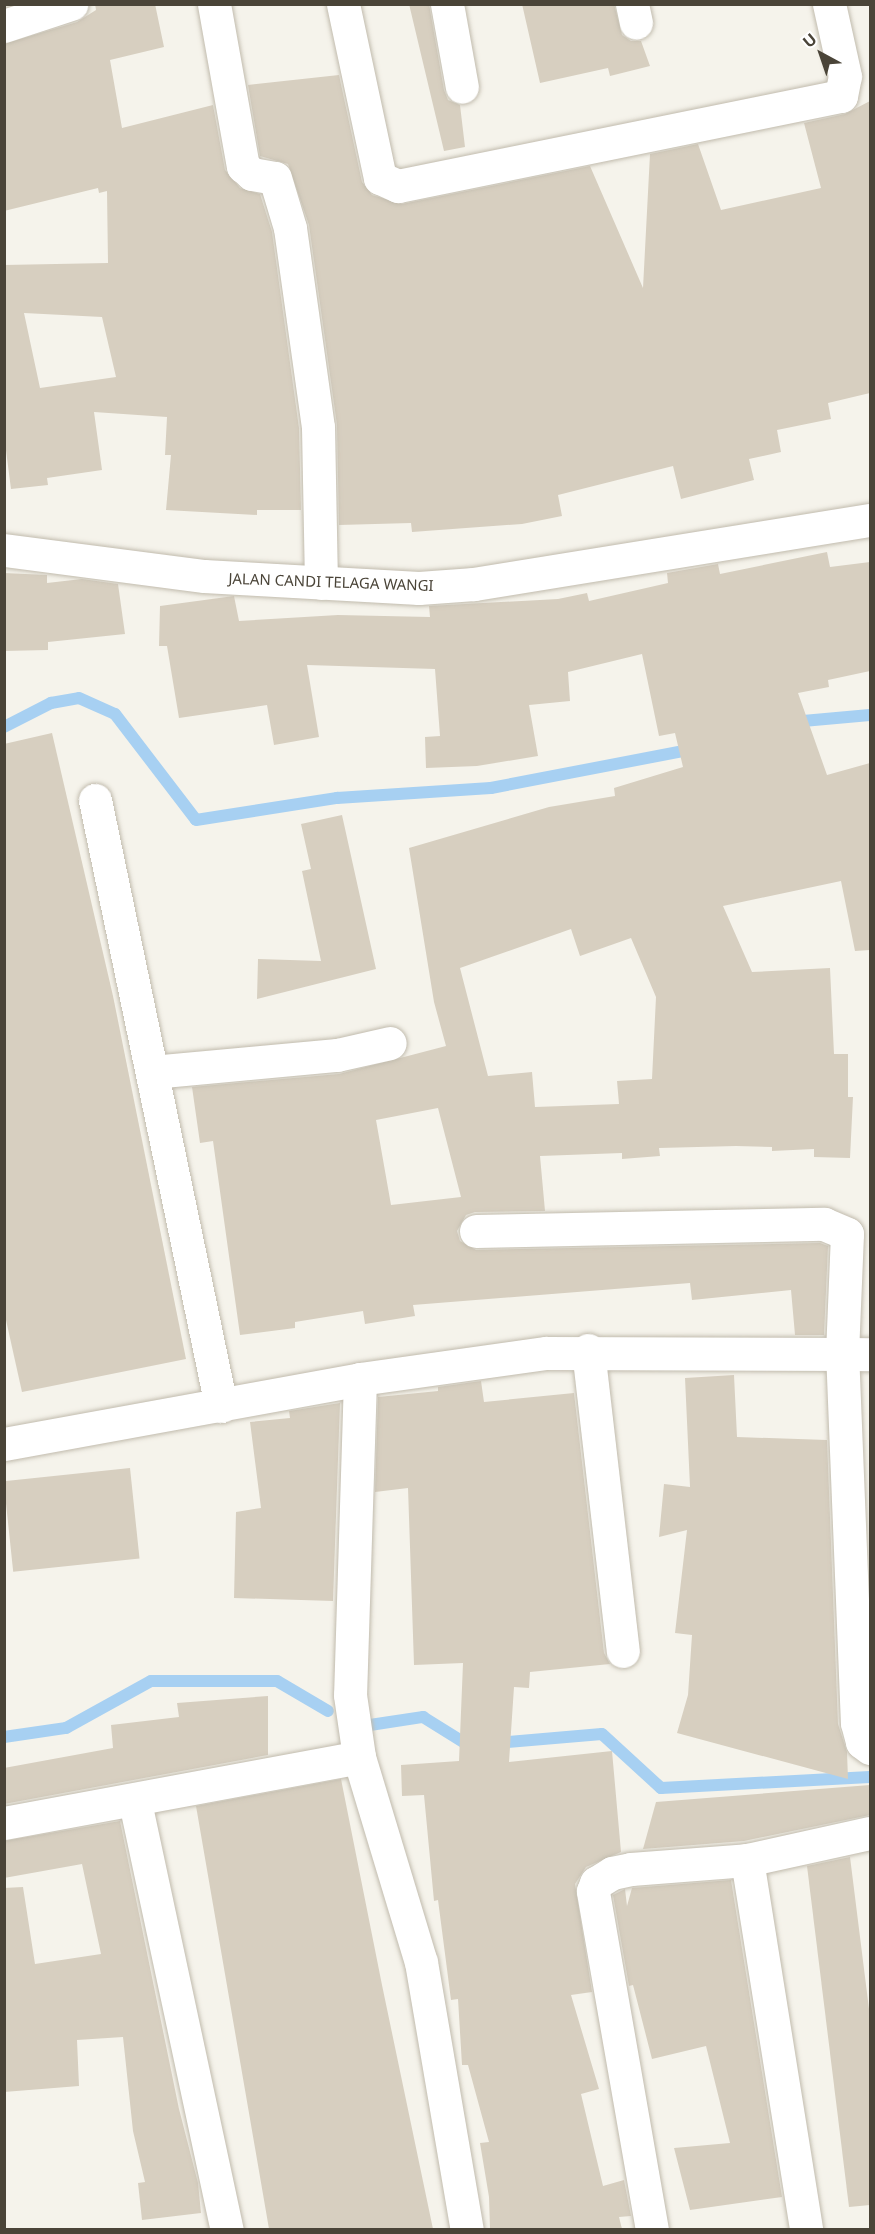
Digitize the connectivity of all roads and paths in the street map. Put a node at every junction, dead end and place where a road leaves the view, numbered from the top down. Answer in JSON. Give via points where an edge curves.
{"nodes":[{"id":1,"x":71,"y":4,"type":"edge"},
{"id":2,"x":214,"y":4,"type":"edge"},
{"id":3,"x":343,"y":4,"type":"edge"},
{"id":4,"x":447,"y":4,"type":"edge"},
{"id":5,"x":829,"y":4,"type":"edge"},
{"id":6,"x":4,"y":26,"type":"edge"},
{"id":7,"x":462,"y":87,"type":"dead end"},
{"id":8,"x":870,"y":520,"type":"edge"},
{"id":9,"x":4,"y":550,"type":"edge"},
{"id":10,"x":321,"y":583,"type":"junction"},
{"id":11,"x":95,"y":800,"type":"dead end"},
{"id":12,"x":390,"y":1043,"type":"dead end"},
{"id":13,"x":152,"y":1072,"type":"junction"},
{"id":14,"x":476,"y":1231,"type":"dead end"},
{"id":15,"x":588,"y":1350,"type":"junction"},
{"id":16,"x":856,"y":1352,"type":"edge"},
{"id":17,"x":360,"y":1379,"type":"junction"},
{"id":18,"x":220,"y":1406,"type":"junction"},
{"id":19,"x":4,"y":1444,"type":"edge"},
{"id":20,"x":623,"y":1651,"type":"dead end"},
{"id":21,"x":870,"y":1748,"type":"edge"},
{"id":22,"x":359,"y":1757,"type":"junction"},
{"id":23,"x":135,"y":1802,"type":"junction"},
{"id":24,"x":4,"y":1823,"type":"edge"},
{"id":25,"x":870,"y":1833,"type":"edge"},
{"id":26,"x":747,"y":1860,"type":"junction"},
{"id":27,"x":227,"y":2229,"type":"edge"},
{"id":28,"x":467,"y":2229,"type":"edge"},
{"id":29,"x":652,"y":2229,"type":"edge"},
{"id":30,"x":806,"y":2229,"type":"edge"}],
"edges":[{"from":1,"to":6,"type":"street"},
{"from":2,"to":10,"type":"street","via":[[243,166],[252,174],[275,178],[290,228],[318,427]]},
{"from":3,"to":5,"type":"street","via":[[380,178],[398,186],[841,96],[845,76]]},
{"from":4,"to":7,"type":"street"},
{"from":8,"to":10,"type":"street","name":"JALAN CANDI TELAGA WANGI","via":[[474,584],[419,588]]},
{"from":9,"to":10,"type":"street","name":"JALAN CANDI TELAGA WANGI","via":[[204,576]]},
{"from":11,"to":13,"type":"street"},
{"from":12,"to":13,"type":"street","via":[[338,1055]]},
{"from":13,"to":18,"type":"street"},
{"from":14,"to":16,"type":"street","via":[[836,1226],[847,1234]]},
{"from":15,"to":16,"type":"street"},
{"from":15,"to":17,"type":"street","via":[[473,1361]]},
{"from":15,"to":20,"type":"street"},
{"from":16,"to":21,"type":"street","via":[[857,1723],[862,1742]]},
{"from":17,"to":18,"type":"street"},
{"from":17,"to":22,"type":"street","via":[[350,1695]]},
{"from":18,"to":19,"type":"street"},
{"from":22,"to":23,"type":"street"},
{"from":22,"to":28,"type":"street","via":[[420,1962]]},
{"from":23,"to":24,"type":"street"},
{"from":23,"to":27,"type":"street"},
{"from":25,"to":26,"type":"street"},
{"from":26,"to":29,"type":"street","via":[[631,1869],[601,1879],[593,1891]]},
{"from":26,"to":30,"type":"street"}]}
